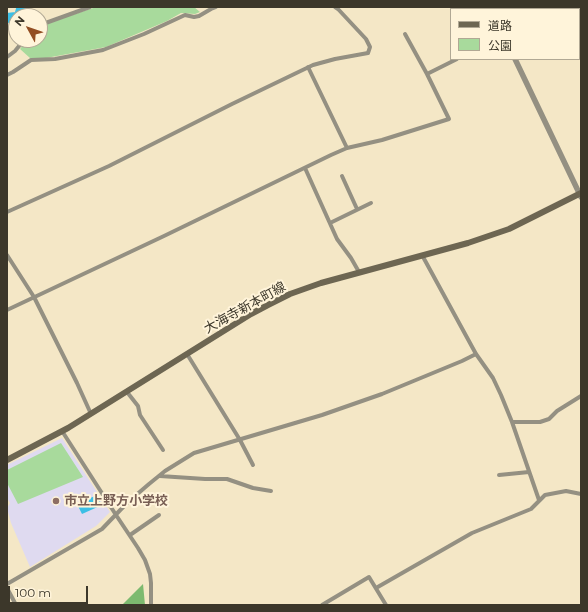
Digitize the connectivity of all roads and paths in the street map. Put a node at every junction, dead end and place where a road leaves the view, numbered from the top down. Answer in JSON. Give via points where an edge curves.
{"nodes":[{"id":1,"x":90,"y":7,"type":"edge"},
{"id":2,"x":216,"y":7,"type":"edge"},
{"id":3,"x":335,"y":7,"type":"edge"},
{"id":4,"x":48,"y":22,"type":"edge"},
{"id":5,"x":405,"y":34,"type":"dead end"},
{"id":6,"x":17,"y":48,"type":"edge"},
{"id":7,"x":7,"y":57,"type":"edge"},
{"id":8,"x":455,"y":60,"type":"edge"},
{"id":9,"x":515,"y":60,"type":"edge"},
{"id":10,"x":308,"y":67,"type":"junction"},
{"id":11,"x":427,"y":74,"type":"junction"},
{"id":12,"x":7,"y":75,"type":"edge"},
{"id":13,"x":348,"y":148,"type":"junction"},
{"id":14,"x":304,"y":168,"type":"junction"},
{"id":15,"x":342,"y":176,"type":"dead end"},
{"id":16,"x":580,"y":194,"type":"edge"},
{"id":17,"x":371,"y":203,"type":"dead end"},
{"id":18,"x":357,"y":209,"type":"junction"},
{"id":19,"x":7,"y":212,"type":"edge"},
{"id":20,"x":330,"y":223,"type":"junction"},
{"id":21,"x":7,"y":255,"type":"edge"},
{"id":22,"x":422,"y":255,"type":"junction"},
{"id":23,"x":358,"y":272,"type":"junction"},
{"id":24,"x":34,"y":297,"type":"junction"},
{"id":25,"x":7,"y":310,"type":"edge"},
{"id":26,"x":187,"y":354,"type":"junction"},
{"id":27,"x":476,"y":354,"type":"junction"},
{"id":28,"x":127,"y":392,"type":"junction"},
{"id":29,"x":581,"y":396,"type":"edge"},
{"id":30,"x":91,"y":414,"type":"junction"},
{"id":31,"x":512,"y":422,"type":"junction"},
{"id":32,"x":62,"y":431,"type":"junction"},
{"id":33,"x":240,"y":440,"type":"junction"},
{"id":34,"x":163,"y":450,"type":"dead end"},
{"id":35,"x":7,"y":460,"type":"edge"},
{"id":36,"x":253,"y":465,"type":"dead end"},
{"id":37,"x":529,"y":472,"type":"junction"},
{"id":38,"x":499,"y":475,"type":"dead end"},
{"id":39,"x":159,"y":476,"type":"junction"},
{"id":40,"x":271,"y":491,"type":"dead end"},
{"id":41,"x":581,"y":494,"type":"edge"},
{"id":42,"x":539,"y":500,"type":"junction"},
{"id":43,"x":116,"y":515,"type":"junction"},
{"id":44,"x":159,"y":516,"type":"dead end"},
{"id":45,"x":130,"y":535,"type":"junction"},
{"id":46,"x":7,"y":584,"type":"edge"},
{"id":47,"x":7,"y":588,"type":"edge"},
{"id":48,"x":376,"y":588,"type":"junction"},
{"id":49,"x":16,"y":605,"type":"edge"},
{"id":50,"x":151,"y":605,"type":"edge"},
{"id":51,"x":322,"y":605,"type":"edge"},
{"id":52,"x":386,"y":605,"type":"edge"}],
"edges":[{"from":1,"to":4,"type":"street"},
{"from":2,"to":12,"type":"street","via":[[199,16],[185,15],[103,50],[55,59],[31,60]]},
{"from":3,"to":10,"type":"street","via":[[366,39],[370,47],[368,53]]},
{"from":5,"to":11,"type":"street"},
{"from":6,"to":7,"type":"street"},
{"from":8,"to":11,"type":"street"},
{"from":9,"to":16,"type":"street"},
{"from":10,"to":13,"type":"street"},
{"from":10,"to":19,"type":"street","via":[[109,166]]},
{"from":11,"to":13,"type":"street","via":[[449,119]]},
{"from":13,"to":14,"type":"street"},
{"from":14,"to":20,"type":"street"},
{"from":14,"to":24,"type":"street"},
{"from":15,"to":18,"type":"street"},
{"from":16,"to":22,"type":"main road","name":"大海寺新本町線","via":[[509,229]]},
{"from":17,"to":18,"type":"street"},
{"from":18,"to":20,"type":"street"},
{"from":20,"to":23,"type":"street"},
{"from":21,"to":24,"type":"street"},
{"from":22,"to":23,"type":"main road","name":"大海寺新本町線"},
{"from":22,"to":27,"type":"street"},
{"from":23,"to":26,"type":"main road","name":"大海寺新本町線","via":[[290,294],[268,304]]},
{"from":24,"to":25,"type":"street"},
{"from":24,"to":30,"type":"street"},
{"from":26,"to":28,"type":"main road","name":"大海寺新本町線"},
{"from":26,"to":33,"type":"street"},
{"from":27,"to":31,"type":"street","via":[[493,378]]},
{"from":27,"to":33,"type":"street","via":[[382,394]]},
{"from":28,"to":30,"type":"main road","name":"大海寺新本町線"},
{"from":28,"to":34,"type":"street"},
{"from":29,"to":31,"type":"street","via":[[549,419],[540,422]]},
{"from":30,"to":32,"type":"main road","name":"大海寺新本町線"},
{"from":31,"to":37,"type":"street"},
{"from":32,"to":35,"type":"main road","name":"大海寺新本町線"},
{"from":32,"to":43,"type":"street"},
{"from":33,"to":36,"type":"street"},
{"from":33,"to":39,"type":"street","via":[[194,453]]},
{"from":37,"to":38,"type":"street"},
{"from":37,"to":42,"type":"street"},
{"from":39,"to":40,"type":"street","via":[[227,479]]},
{"from":39,"to":43,"type":"street"},
{"from":41,"to":42,"type":"street","via":[[566,491],[545,495]]},
{"from":42,"to":48,"type":"street","via":[[531,509],[472,533]]},
{"from":43,"to":45,"type":"street"},
{"from":43,"to":46,"type":"street","via":[[96,533]]},
{"from":44,"to":45,"type":"street"},
{"from":45,"to":50,"type":"street","via":[[150,574]]},
{"from":47,"to":49,"type":"street"},
{"from":48,"to":51,"type":"street","via":[[369,577]]},
{"from":48,"to":52,"type":"street"}]}
